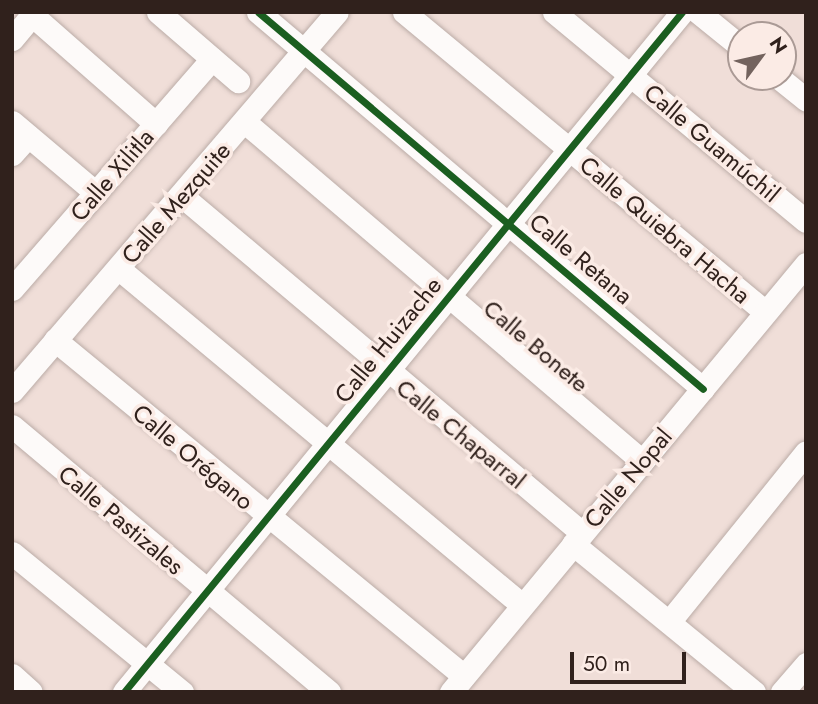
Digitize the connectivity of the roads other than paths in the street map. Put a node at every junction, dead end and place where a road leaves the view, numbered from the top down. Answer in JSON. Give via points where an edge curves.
{"nodes":[{"id":1,"x":158,"y":12,"type":"edge"},
{"id":2,"x":258,"y":12,"type":"edge"},
{"id":3,"x":337,"y":12,"type":"edge"},
{"id":4,"x":404,"y":12,"type":"edge"},
{"id":5,"x":554,"y":12,"type":"edge"},
{"id":6,"x":682,"y":12,"type":"edge"},
{"id":7,"x":698,"y":12,"type":"edge"},
{"id":8,"x":34,"y":14,"type":"edge"},
{"id":9,"x":727,"y":36,"type":"edge"},
{"id":10,"x":12,"y":38,"type":"edge"},
{"id":11,"x":304,"y":52,"type":"junction"},
{"id":12,"x":212,"y":59,"type":"junction"},
{"id":13,"x":630,"y":75,"type":"junction"},
{"id":14,"x":238,"y":81,"type":"dead end"},
{"id":15,"x":246,"y":123,"type":"junction"},
{"id":16,"x":156,"y":124,"type":"junction"},
{"id":17,"x":20,"y":129,"type":"edge"},
{"id":18,"x":569,"y":150,"type":"junction"},
{"id":19,"x":12,"y":154,"type":"edge"},
{"id":20,"x":96,"y":194,"type":"junction"},
{"id":21,"x":182,"y":196,"type":"junction"},
{"id":22,"x":806,"y":221,"type":"edge"},
{"id":23,"x":509,"y":225,"type":"junction"},
{"id":24,"x":806,"y":264,"type":"edge"},
{"id":25,"x":118,"y":268,"type":"junction"},
{"id":26,"x":12,"y":289,"type":"edge"},
{"id":27,"x":447,"y":297,"type":"junction"},
{"id":28,"x":765,"y":313,"type":"junction"},
{"id":29,"x":55,"y":340,"type":"junction"},
{"id":30,"x":388,"y":374,"type":"junction"},
{"id":31,"x":703,"y":389,"type":"junction"},
{"id":32,"x":12,"y":391,"type":"edge"},
{"id":33,"x":12,"y":426,"type":"edge"},
{"id":34,"x":327,"y":445,"type":"junction"},
{"id":35,"x":806,"y":452,"type":"edge"},
{"id":36,"x":642,"y":461,"type":"junction"},
{"id":37,"x":268,"y":520,"type":"junction"},
{"id":38,"x":578,"y":538,"type":"junction"},
{"id":39,"x":12,"y":553,"type":"edge"},
{"id":40,"x":206,"y":593,"type":"junction"},
{"id":41,"x":522,"y":605,"type":"junction"},
{"id":42,"x":669,"y":622,"type":"junction"},
{"id":43,"x":148,"y":663,"type":"junction"},
{"id":44,"x":806,"y":664,"type":"edge"},
{"id":45,"x":12,"y":675,"type":"edge"},
{"id":46,"x":457,"y":684,"type":"edge"},
{"id":47,"x":31,"y":692,"type":"edge"},
{"id":48,"x":124,"y":692,"type":"edge"},
{"id":49,"x":182,"y":692,"type":"edge"},
{"id":50,"x":330,"y":692,"type":"edge"},
{"id":51,"x":754,"y":692,"type":"edge"},
{"id":52,"x":782,"y":692,"type":"edge"}],
"edges":[{"from":1,"to":12,"type":"street"},
{"from":2,"to":11,"type":"street","name":"Calle Retana"},
{"from":3,"to":11,"type":"street","name":"Calle Mezquite"},
{"from":4,"to":18,"type":"street","name":"Calle Quiebra Hacha"},
{"from":5,"to":13,"type":"street","name":"Calle Guamúchil"},
{"from":6,"to":13,"type":"street","name":"Calle Huizache"},
{"from":7,"to":9,"type":"street"},
{"from":8,"to":10,"type":"street"},
{"from":8,"to":16,"type":"street"},
{"from":11,"to":15,"type":"street","name":"Calle Mezquite"},
{"from":11,"to":23,"type":"street","name":"Calle Retana"},
{"from":12,"to":14,"type":"street"},
{"from":12,"to":16,"type":"street","name":"Calle Xilitla"},
{"from":13,"to":18,"type":"street","name":"Calle Huizache"},
{"from":13,"to":22,"type":"street","name":"Calle Guamúchil"},
{"from":15,"to":21,"type":"street","name":"Calle Mezquite"},
{"from":15,"to":27,"type":"street","name":"Calle Bonete"},
{"from":16,"to":20,"type":"street","name":"Calle Xilitla"},
{"from":17,"to":19,"type":"street"},
{"from":17,"to":20,"type":"street"},
{"from":18,"to":23,"type":"street","name":"Calle Huizache"},
{"from":18,"to":28,"type":"street","name":"Calle Quiebra Hacha"},
{"from":20,"to":26,"type":"street","name":"Calle Xilitla"},
{"from":21,"to":25,"type":"street","name":"Calle Mezquite"},
{"from":21,"to":30,"type":"street","name":"Calle Chaparral"},
{"from":23,"to":27,"type":"street","name":"Calle Huizache"},
{"from":23,"to":31,"type":"street","name":"Calle Retana"},
{"from":24,"to":28,"type":"street","name":"Calle Nopal"},
{"from":25,"to":29,"type":"street","name":"Calle Mezquite"},
{"from":25,"to":34,"type":"street"},
{"from":27,"to":30,"type":"street","name":"Calle Huizache"},
{"from":27,"to":36,"type":"street","name":"Calle Bonete"},
{"from":28,"to":31,"type":"street","name":"Calle Nopal"},
{"from":29,"to":32,"type":"street","name":"Calle Mezquite"},
{"from":29,"to":37,"type":"street","name":"Calle Orégano"},
{"from":30,"to":34,"type":"street","name":"Calle Huizache"},
{"from":30,"to":38,"type":"street","name":"Calle Chaparral"},
{"from":31,"to":36,"type":"street","name":"Calle Nopal"},
{"from":33,"to":40,"type":"street","name":"Calle Pastizales"},
{"from":34,"to":37,"type":"street","name":"Calle Huizache"},
{"from":34,"to":41,"type":"street"},
{"from":35,"to":42,"type":"street"},
{"from":36,"to":38,"type":"street","name":"Calle Nopal"},
{"from":37,"to":40,"type":"street","name":"Calle Huizache"},
{"from":37,"to":46,"type":"street","name":"Calle Orégano"},
{"from":38,"to":41,"type":"street","name":"Calle Nopal"},
{"from":38,"to":42,"type":"street","name":"Calle Chaparral"},
{"from":39,"to":43,"type":"street"},
{"from":40,"to":43,"type":"street","name":"Calle Huizache"},
{"from":40,"to":50,"type":"street","name":"Calle Pastizales"},
{"from":41,"to":46,"type":"street","name":"Calle Nopal"},
{"from":42,"to":51,"type":"street","name":"Calle Chaparral"},
{"from":43,"to":48,"type":"street","name":"Calle Huizache"},
{"from":43,"to":49,"type":"street"},
{"from":44,"to":52,"type":"street"},
{"from":45,"to":47,"type":"street"}]}
